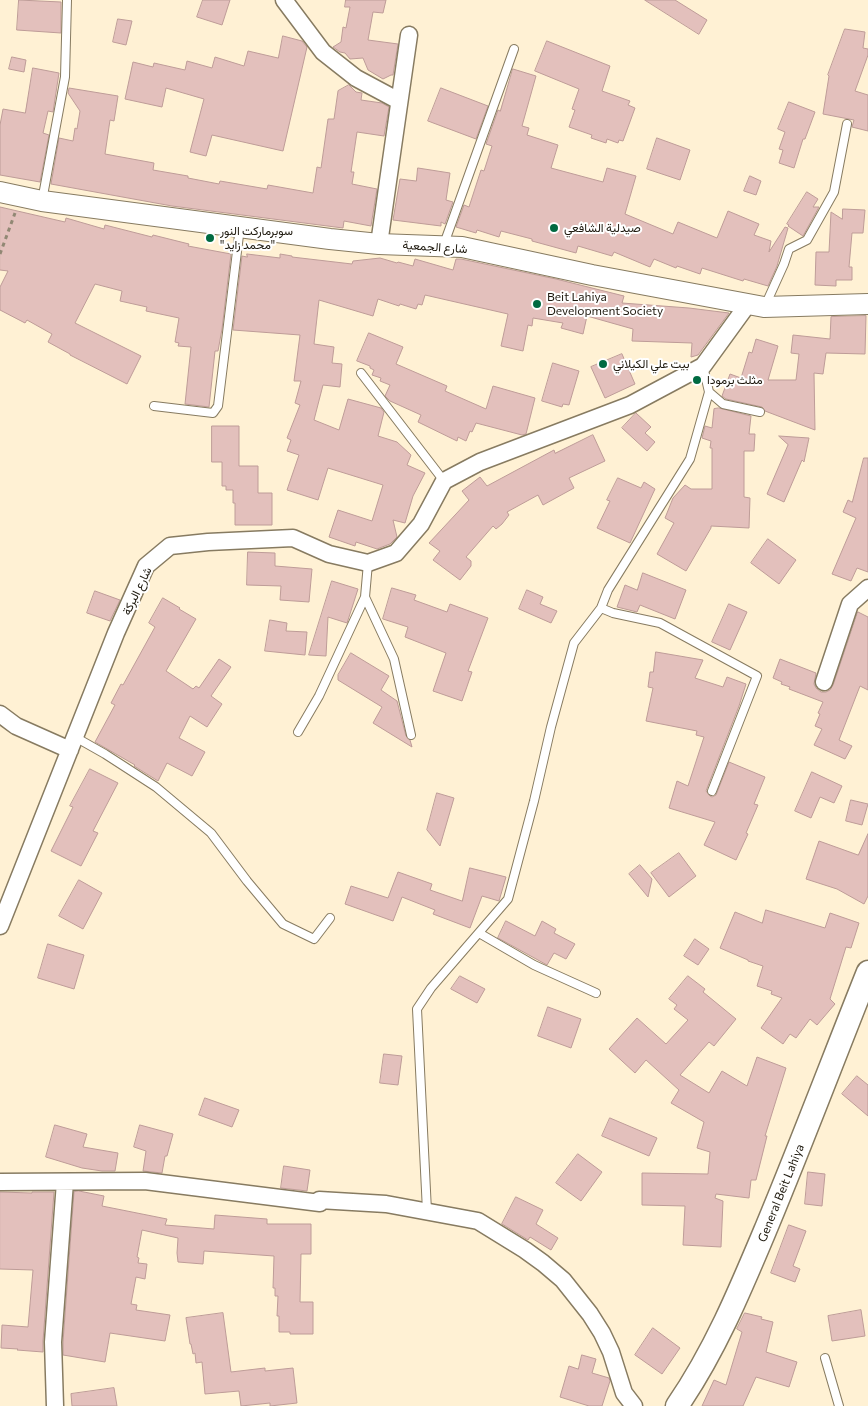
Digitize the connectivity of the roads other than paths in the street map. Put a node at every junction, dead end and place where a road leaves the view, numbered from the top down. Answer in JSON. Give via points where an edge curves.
{"nodes":[{"id":1,"x":67,"y":0,"type":"edge"},
{"id":2,"x":284,"y":0,"type":"edge"},
{"id":3,"x":409,"y":35,"type":"dead end"},
{"id":4,"x":514,"y":49,"type":"dead end"},
{"id":5,"x":399,"y":101,"type":"junction"},
{"id":6,"x":847,"y":124,"type":"dead end"},
{"id":7,"x":0,"y":192,"type":"edge"},
{"id":8,"x":42,"y":201,"type":"junction"},
{"id":9,"x":240,"y":227,"type":"junction"},
{"id":10,"x":379,"y":244,"type":"junction"},
{"id":11,"x":443,"y":246,"type":"junction"},
{"id":12,"x":868,"y":304,"type":"edge"},
{"id":13,"x":756,"y":306,"type":"junction"},
{"id":14,"x":703,"y":366,"type":"junction"},
{"id":15,"x":361,"y":373,"type":"dead end"},
{"id":16,"x":709,"y":392,"type":"junction"},
{"id":17,"x":154,"y":406,"type":"dead end"},
{"id":18,"x":760,"y":412,"type":"dead end"},
{"id":19,"x":441,"y":487,"type":"junction"},
{"id":20,"x":368,"y":563,"type":"junction"},
{"id":21,"x":868,"y":588,"type":"edge"},
{"id":22,"x":365,"y":597,"type":"junction"},
{"id":23,"x":601,"y":608,"type":"junction"},
{"id":24,"x":824,"y":682,"type":"dead end"},
{"id":25,"x":0,"y":714,"type":"edge"},
{"id":26,"x":298,"y":732,"type":"dead end"},
{"id":27,"x":411,"y":735,"type":"dead end"},
{"id":28,"x":73,"y":743,"type":"junction"},
{"id":29,"x":712,"y":791,"type":"dead end"},
{"id":30,"x":330,"y":918,"type":"dead end"},
{"id":31,"x":0,"y":926,"type":"edge"},
{"id":32,"x":479,"y":932,"type":"junction"},
{"id":33,"x":868,"y":972,"type":"edge"},
{"id":34,"x":596,"y":993,"type":"dead end"},
{"id":35,"x":0,"y":1182,"type":"edge"},
{"id":36,"x":66,"y":1182,"type":"junction"},
{"id":37,"x":426,"y":1211,"type":"junction"},
{"id":38,"x":825,"y":1358,"type":"dead end"},
{"id":39,"x":55,"y":1406,"type":"edge"},
{"id":40,"x":634,"y":1406,"type":"edge"},
{"id":41,"x":677,"y":1406,"type":"edge"},
{"id":42,"x":839,"y":1406,"type":"edge"}],
"edges":[{"from":1,"to":8,"type":"lane","via":[[65,77]]},
{"from":2,"to":5,"type":"street","via":[[323,52],[356,78]]},
{"from":3,"to":5,"type":"street"},
{"from":4,"to":11,"type":"lane"},
{"from":5,"to":10,"type":"street"},
{"from":6,"to":13,"type":"lane","via":[[834,192],[807,240],[789,249],[784,264]]},
{"from":7,"to":8,"type":"street","name":"شارع الجمعية"},
{"from":8,"to":9,"type":"street","name":"شارع الجمعية"},
{"from":9,"to":10,"type":"street","name":"شارع الجمعية"},
{"from":9,"to":17,"type":"lane","via":[[218,406],[213,413]]},
{"from":10,"to":11,"type":"street","name":"شارع الجمعية"},
{"from":11,"to":13,"type":"street","name":"شارع الجمعية","via":[[462,247],[592,276]]},
{"from":12,"to":13,"type":"street","name":"شارع الجمعية"},
{"from":13,"to":14,"type":"street"},
{"from":14,"to":16,"type":"lane"},
{"from":14,"to":19,"type":"street","via":[[630,405],[480,462]]},
{"from":15,"to":19,"type":"lane"},
{"from":16,"to":18,"type":"lane","via":[[723,404]]},
{"from":16,"to":23,"type":"lane","via":[[690,459],[608,590]]},
{"from":19,"to":20,"type":"street","via":[[421,524],[396,553]]},
{"from":20,"to":22,"type":"lane"},
{"from":20,"to":28,"type":"street","name":"شارع البركة","via":[[329,554],[293,538],[170,546],[146,566]]},
{"from":21,"to":24,"type":"street","via":[[850,604]]},
{"from":22,"to":26,"type":"lane","via":[[320,696]]},
{"from":22,"to":27,"type":"lane","via":[[394,659]]},
{"from":23,"to":29,"type":"lane","via":[[613,614],[660,624],[757,676]]},
{"from":23,"to":32,"type":"lane","via":[[574,643],[508,899]]},
{"from":25,"to":28,"type":"street","via":[[16,726]]},
{"from":28,"to":30,"type":"lane","via":[[105,754],[156,787],[211,833],[283,924],[314,939]]},
{"from":28,"to":31,"type":"street","name":"شارع البركة"},
{"from":32,"to":34,"type":"lane","via":[[534,965]]},
{"from":32,"to":37,"type":"lane","via":[[417,1009]]},
{"from":33,"to":41,"type":"main road","name":"General Beit Lahiya","via":[[749,1270],[724,1326]]},
{"from":35,"to":36,"type":"street"},
{"from":36,"to":37,"type":"street","via":[[145,1181],[320,1203],[319,1200],[386,1204]]},
{"from":36,"to":39,"type":"street","via":[[53,1342]]},
{"from":37,"to":40,"type":"street","via":[[478,1221],[531,1254],[563,1280],[602,1333],[624,1393]]},
{"from":38,"to":42,"type":"lane"}]}
